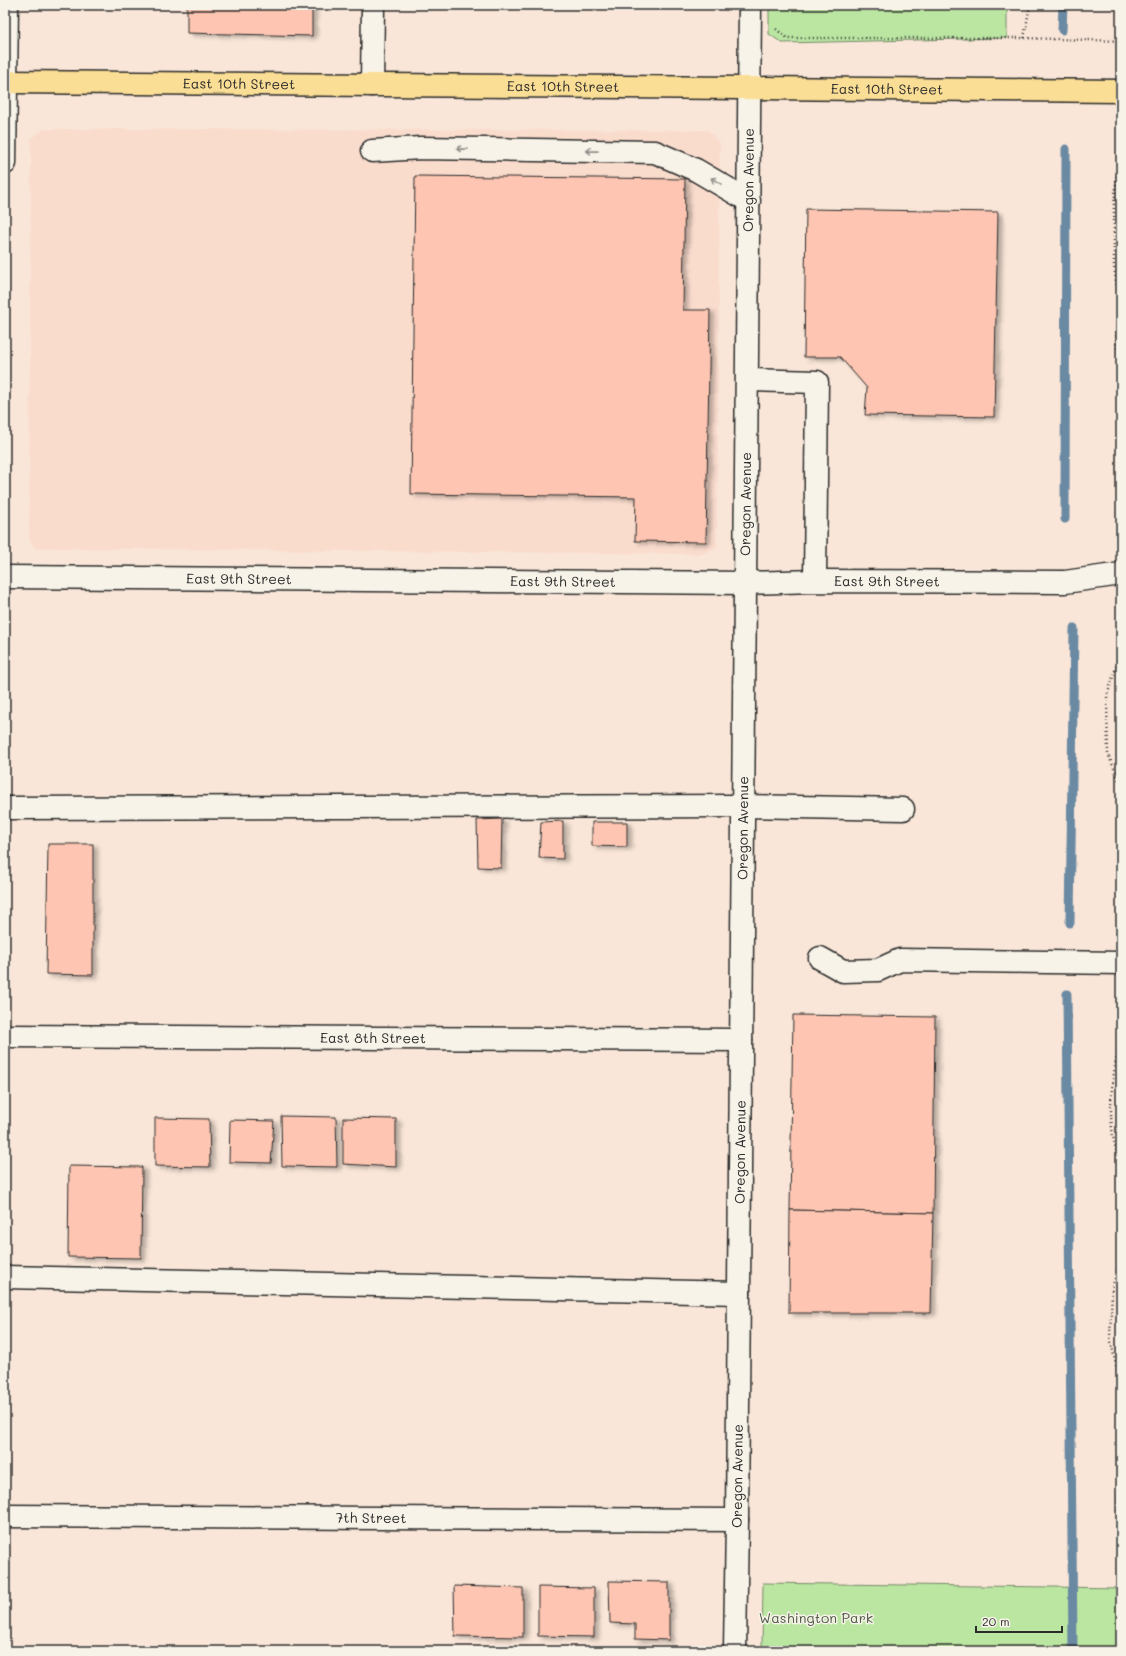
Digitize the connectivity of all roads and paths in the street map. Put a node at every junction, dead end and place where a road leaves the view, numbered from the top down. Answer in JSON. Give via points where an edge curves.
{"nodes":[{"id":1,"x":7,"y":5,"type":"edge"},
{"id":2,"x":373,"y":5,"type":"edge"},
{"id":3,"x":750,"y":5,"type":"edge"},
{"id":4,"x":1030,"y":5,"type":"edge"},
{"id":5,"x":775,"y":28,"type":"dead end"},
{"id":6,"x":1024,"y":38,"type":"junction"},
{"id":7,"x":1121,"y":42,"type":"edge"},
{"id":8,"x":6,"y":82,"type":"edge"},
{"id":9,"x":372,"y":85,"type":"junction"},
{"id":10,"x":750,"y":88,"type":"junction"},
{"id":11,"x":1121,"y":91,"type":"edge"},
{"id":12,"x":372,"y":151,"type":"dead end"},
{"id":13,"x":1121,"y":153,"type":"edge"},
{"id":14,"x":5,"y":163,"type":"edge"},
{"id":15,"x":749,"y":201,"type":"junction"},
{"id":16,"x":1121,"y":372,"type":"edge"},
{"id":17,"x":748,"y":380,"type":"junction"},
{"id":18,"x":1121,"y":574,"type":"edge"},
{"id":19,"x":5,"y":577,"type":"edge"},
{"id":20,"x":815,"y":581,"type":"junction"},
{"id":21,"x":746,"y":583,"type":"junction"},
{"id":22,"x":1121,"y":651,"type":"edge"},
{"id":23,"x":1121,"y":785,"type":"edge"},
{"id":24,"x":743,"y":806,"type":"junction"},
{"id":25,"x":5,"y":808,"type":"edge"},
{"id":26,"x":903,"y":809,"type":"dead end"},
{"id":27,"x":820,"y":958,"type":"dead end"},
{"id":28,"x":1121,"y":963,"type":"edge"},
{"id":29,"x":5,"y":1036,"type":"edge"},
{"id":30,"x":1121,"y":1039,"type":"edge"},
{"id":31,"x":741,"y":1040,"type":"junction"},
{"id":32,"x":1121,"y":1166,"type":"edge"},
{"id":33,"x":1121,"y":1255,"type":"edge"},
{"id":34,"x":5,"y":1277,"type":"edge"},
{"id":35,"x":739,"y":1293,"type":"junction"},
{"id":36,"x":1121,"y":1389,"type":"edge"},
{"id":37,"x":1121,"y":1482,"type":"edge"},
{"id":38,"x":5,"y":1516,"type":"edge"},
{"id":39,"x":737,"y":1520,"type":"junction"},
{"id":40,"x":1121,"y":1540,"type":"edge"},
{"id":41,"x":1121,"y":1643,"type":"edge"},
{"id":42,"x":734,"y":1651,"type":"edge"},
{"id":43,"x":1119,"y":1651,"type":"edge"}],
"edges":[{"from":1,"to":8,"type":"street"},
{"from":2,"to":9,"type":"street"},
{"from":3,"to":10,"type":"street","name":"Oregon Avenue"},
{"from":4,"to":6,"type":"path"},
{"from":5,"to":6,"type":"path","via":[[787,38]]},
{"from":6,"to":7,"type":"path"},
{"from":8,"to":9,"type":"main road","name":"East 10th Street"},
{"from":8,"to":14,"type":"street"},
{"from":9,"to":10,"type":"main road","name":"East 10th Street"},
{"from":10,"to":11,"type":"main road","name":"East 10th Street"},
{"from":10,"to":15,"type":"street","name":"Oregon Avenue"},
{"from":15,"to":12,"type":"street","one_way":true,"via":[[696,170],[655,152],[421,148]]},
{"from":13,"to":16,"type":"path","via":[[1114,204],[1114,267],[1119,299],[1116,339]]},
{"from":15,"to":17,"type":"street","name":"Oregon Avenue"},
{"from":17,"to":20,"type":"street","via":[[817,382]]},
{"from":17,"to":21,"type":"street","name":"Oregon Avenue"},
{"from":18,"to":20,"type":"street","name":"East 9th Street","via":[[1065,582]]},
{"from":19,"to":21,"type":"street","name":"East 9th Street"},
{"from":20,"to":21,"type":"street","name":"East 9th Street"},
{"from":21,"to":24,"type":"street","name":"Oregon Avenue"},
{"from":22,"to":23,"type":"path","via":[[1106,696],[1108,754]]},
{"from":24,"to":25,"type":"street"},
{"from":24,"to":26,"type":"street"},
{"from":24,"to":31,"type":"street","name":"Oregon Avenue"},
{"from":27,"to":28,"type":"street","via":[[843,971],[878,970],[900,960]]},
{"from":29,"to":31,"type":"street","name":"East 8th Street"},
{"from":30,"to":32,"type":"path","via":[[1115,1061],[1111,1099],[1113,1135]]},
{"from":31,"to":35,"type":"street","name":"Oregon Avenue"},
{"from":33,"to":36,"type":"path","via":[[1112,1288],[1110,1338]]},
{"from":34,"to":35,"type":"street"},
{"from":35,"to":39,"type":"street","name":"Oregon Avenue"},
{"from":37,"to":40,"type":"path","via":[[1118,1494]]},
{"from":38,"to":39,"type":"street","name":"7th Street"},
{"from":39,"to":42,"type":"street","name":"Oregon Avenue"},
{"from":41,"to":43,"type":"path"}]}
